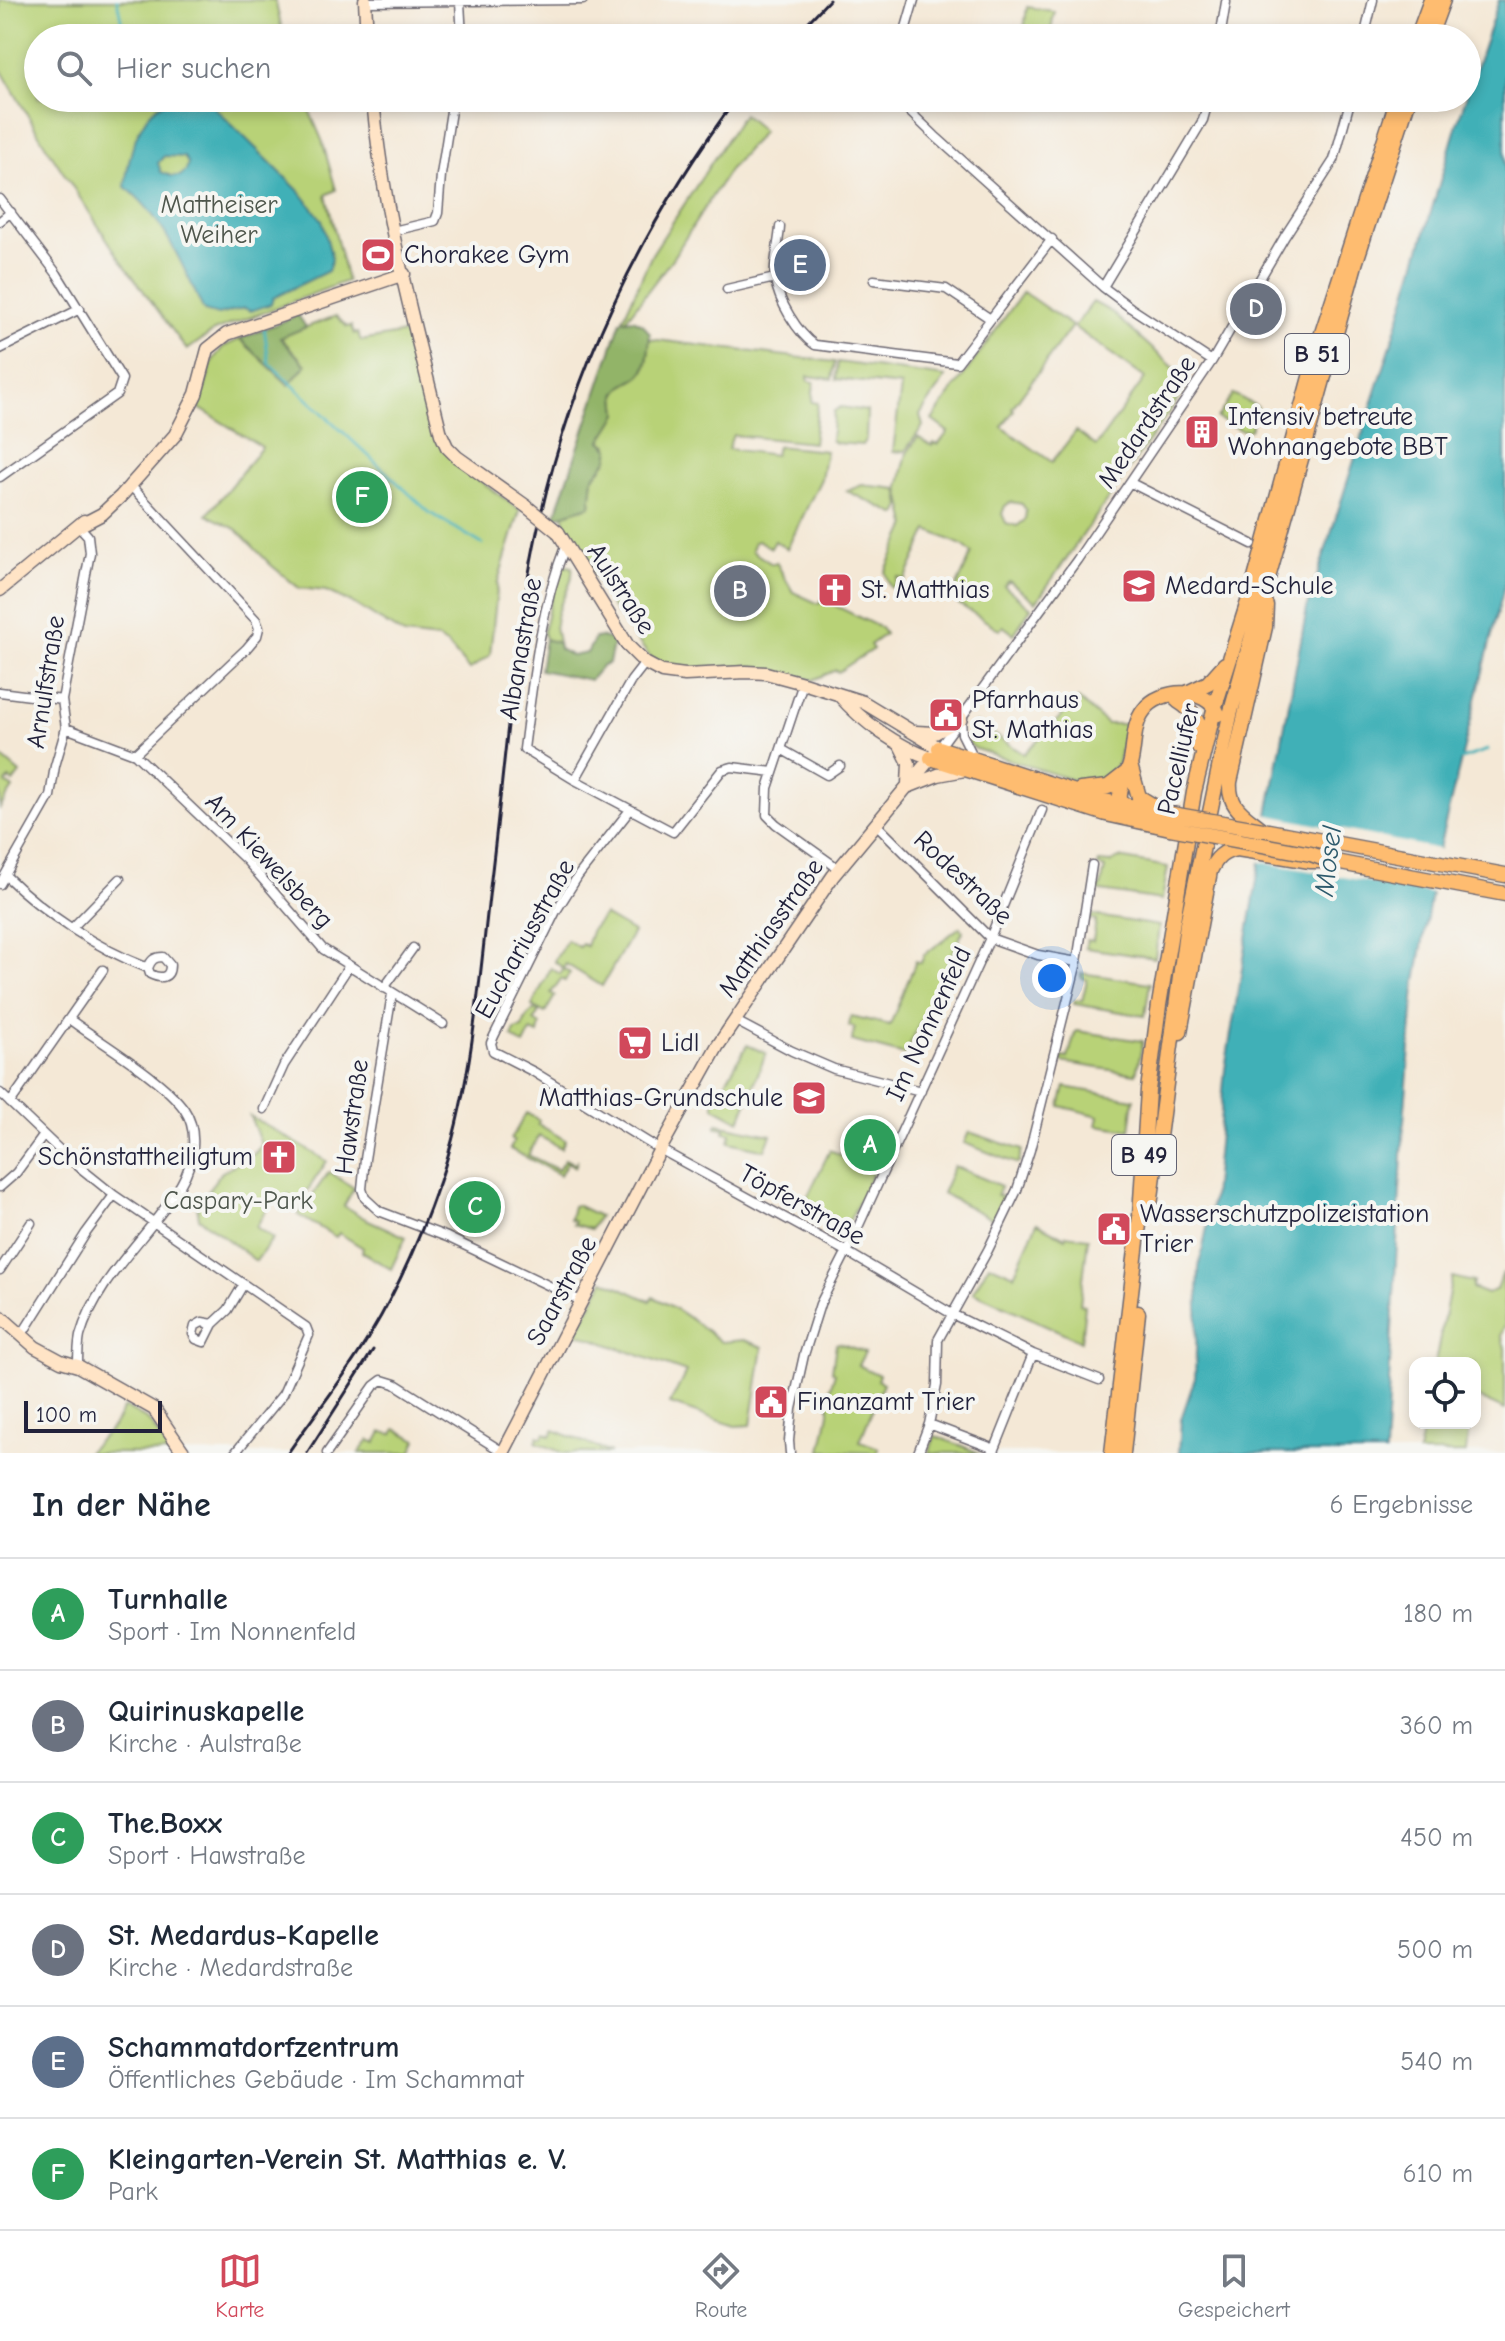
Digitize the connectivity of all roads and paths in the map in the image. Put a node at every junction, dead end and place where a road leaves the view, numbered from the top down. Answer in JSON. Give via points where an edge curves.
{"nodes":[{"id":1,"x":583,"y":0,"type":"edge"},
{"id":2,"x":914,"y":0,"type":"edge"},
{"id":3,"x":1373,"y":0,"type":"edge"},
{"id":4,"x":1431,"y":0,"type":"edge"},
{"id":5,"x":1443,"y":0,"type":"edge"},
{"id":6,"x":365,"y":1,"type":"edge"},
{"id":7,"x":488,"y":1,"type":"edge"},
{"id":8,"x":460,"y":2,"type":"junction"},
{"id":9,"x":1226,"y":2,"type":"edge"},
{"id":10,"x":366,"y":24,"type":"edge"},
{"id":11,"x":461,"y":24,"type":"edge"},
{"id":12,"x":907,"y":24,"type":"edge"},
{"id":13,"x":1222,"y":24,"type":"edge"},
{"id":14,"x":1367,"y":24,"type":"edge"},
{"id":15,"x":1422,"y":24,"type":"edge"},
{"id":16,"x":1434,"y":24,"type":"edge"},
{"id":17,"x":374,"y":112,"type":"edge"},
{"id":18,"x":451,"y":112,"type":"edge"},
{"id":19,"x":910,"y":112,"type":"edge"},
{"id":20,"x":1205,"y":112,"type":"edge"},
{"id":21,"x":1347,"y":112,"type":"edge"},
{"id":22,"x":1393,"y":112,"type":"edge"},
{"id":23,"x":1404,"y":112,"type":"edge"},
{"id":24,"x":0,"y":199,"type":"edge"},
{"id":25,"x":11,"y":212,"type":"junction"},
{"id":26,"x":0,"y":221,"type":"edge"},
{"id":27,"x":780,"y":227,"type":"dead end"},
{"id":28,"x":393,"y":231,"type":"junction"},
{"id":29,"x":1052,"y":239,"type":"junction"},
{"id":30,"x":404,"y":274,"type":"junction"},
{"id":31,"x":775,"y":278,"type":"junction"},
{"id":32,"x":874,"y":280,"type":"dead end"},
{"id":33,"x":1103,"y":287,"type":"junction"},
{"id":34,"x":727,"y":289,"type":"dead end"},
{"id":35,"x":80,"y":309,"type":"junction"},
{"id":36,"x":989,"y":318,"type":"junction"},
{"id":37,"x":0,"y":349,"type":"edge"},
{"id":38,"x":1212,"y":361,"type":"junction"},
{"id":39,"x":0,"y":477,"type":"edge"},
{"id":40,"x":1131,"y":483,"type":"junction"},
{"id":41,"x":129,"y":484,"type":"junction"},
{"id":42,"x":79,"y":526,"type":"junction"},
{"id":43,"x":566,"y":544,"type":"junction"},
{"id":44,"x":1252,"y":544,"type":"dead end"},
{"id":45,"x":1264,"y":589,"type":"junction"},
{"id":46,"x":0,"y":590,"type":"edge"},
{"id":47,"x":1231,"y":658,"type":"junction"},
{"id":48,"x":645,"y":663,"type":"junction"},
{"id":49,"x":803,"y":683,"type":"junction"},
{"id":50,"x":0,"y":692,"type":"edge"},
{"id":51,"x":839,"y":695,"type":"junction"},
{"id":52,"x":1234,"y":696,"type":"junction"},
{"id":53,"x":1182,"y":697,"type":"junction"},
{"id":54,"x":62,"y":700,"type":"junction"},
{"id":55,"x":1215,"y":706,"type":"junction"},
{"id":56,"x":961,"y":718,"type":"junction"},
{"id":57,"x":66,"y":728,"type":"junction"},
{"id":58,"x":909,"y":730,"type":"junction"},
{"id":59,"x":1226,"y":732,"type":"junction"},
{"id":60,"x":898,"y":742,"type":"junction"},
{"id":61,"x":781,"y":749,"type":"junction"},
{"id":62,"x":935,"y":753,"type":"junction"},
{"id":63,"x":135,"y":754,"type":"junction"},
{"id":64,"x":840,"y":766,"type":"dead end"},
{"id":65,"x":971,"y":766,"type":"junction"},
{"id":66,"x":1200,"y":766,"type":"junction"},
{"id":67,"x":773,"y":772,"type":"junction"},
{"id":68,"x":1130,"y":773,"type":"junction"},
{"id":69,"x":575,"y":780,"type":"junction"},
{"id":70,"x":907,"y":787,"type":"junction"},
{"id":71,"x":1064,"y":789,"type":"junction"},
{"id":72,"x":1122,"y":805,"type":"junction"},
{"id":73,"x":630,"y":810,"type":"junction"},
{"id":74,"x":1042,"y":810,"type":"dead end"},
{"id":75,"x":1106,"y":814,"type":"junction"},
{"id":76,"x":1133,"y":820,"type":"junction"},
{"id":77,"x":1171,"y":821,"type":"junction"},
{"id":78,"x":876,"y":824,"type":"junction"},
{"id":79,"x":1263,"y":830,"type":"junction"},
{"id":80,"x":1330,"y":861,"type":"junction"},
{"id":81,"x":1092,"y":865,"type":"dead end"},
{"id":82,"x":839,"y":869,"type":"junction"},
{"id":83,"x":5,"y":875,"type":"junction"},
{"id":84,"x":1505,"y":875,"type":"edge"},
{"id":85,"x":120,"y":879,"type":"dead end"},
{"id":86,"x":0,"y":884,"type":"edge"},
{"id":87,"x":1505,"y":894,"type":"edge"},
{"id":88,"x":73,"y":927,"type":"junction"},
{"id":89,"x":990,"y":938,"type":"junction"},
{"id":90,"x":413,"y":948,"type":"dead end"},
{"id":91,"x":1077,"y":962,"type":"junction"},
{"id":92,"x":349,"y":966,"type":"junction"},
{"id":93,"x":148,"y":968,"type":"dead end"},
{"id":94,"x":103,"y":970,"type":"dead end"},
{"id":95,"x":388,"y":991,"type":"junction"},
{"id":96,"x":69,"y":1019,"type":"junction"},
{"id":97,"x":734,"y":1020,"type":"junction"},
{"id":98,"x":443,"y":1024,"type":"dead end"},
{"id":99,"x":493,"y":1051,"type":"joint"},
{"id":100,"x":1167,"y":1070,"type":"junction"},
{"id":101,"x":921,"y":1091,"type":"junction"},
{"id":102,"x":0,"y":1093,"type":"edge"},
{"id":103,"x":10,"y":1103,"type":"junction"},
{"id":104,"x":264,"y":1109,"type":"dead end"},
{"id":105,"x":44,"y":1135,"type":"junction"},
{"id":106,"x":660,"y":1149,"type":"junction"},
{"id":107,"x":0,"y":1187,"type":"edge"},
{"id":108,"x":114,"y":1195,"type":"junction"},
{"id":109,"x":31,"y":1223,"type":"dead end"},
{"id":110,"x":152,"y":1223,"type":"junction"},
{"id":111,"x":847,"y":1252,"type":"junction"},
{"id":112,"x":0,"y":1270,"type":"edge"},
{"id":113,"x":243,"y":1285,"type":"junction"},
{"id":114,"x":581,"y":1301,"type":"junction"},
{"id":115,"x":952,"y":1314,"type":"junction"},
{"id":116,"x":0,"y":1316,"type":"edge"},
{"id":117,"x":213,"y":1324,"type":"dead end"},
{"id":118,"x":21,"y":1336,"type":"junction"},
{"id":119,"x":1033,"y":1354,"type":"junction"},
{"id":120,"x":78,"y":1366,"type":"junction"},
{"id":121,"x":1099,"y":1380,"type":"dead end"},
{"id":122,"x":929,"y":1424,"type":"junction"},
{"id":123,"x":994,"y":1451,"type":"edge"},
{"id":124,"x":503,"y":1452,"type":"edge"},
{"id":125,"x":184,"y":1453,"type":"edge"},
{"id":126,"x":235,"y":1453,"type":"edge"},
{"id":127,"x":327,"y":1453,"type":"edge"},
{"id":128,"x":790,"y":1453,"type":"edge"},
{"id":129,"x":918,"y":1453,"type":"edge"},
{"id":130,"x":1112,"y":1453,"type":"edge"},
{"id":131,"x":1123,"y":1453,"type":"edge"}],
"edges":[{"from":1,"to":7,"type":"street"},
{"from":2,"to":12,"type":"street"},
{"from":3,"to":14,"type":"street"},
{"from":4,"to":15,"type":"main road"},
{"from":5,"to":16,"type":"main road"},
{"from":6,"to":8,"type":"street"},
{"from":6,"to":10,"type":"street"},
{"from":7,"to":8,"type":"street"},
{"from":8,"to":11,"type":"street"},
{"from":9,"to":13,"type":"street"},
{"from":17,"to":28,"type":"street","name":"Aulstraße"},
{"from":18,"to":28,"type":"street","via":[[435,221]]},
{"from":19,"to":29,"type":"street"},
{"from":20,"to":33,"type":"street"},
{"from":21,"to":38,"type":"street","name":"Medardstraße","via":[[1334,160]]},
{"from":22,"to":47,"type":"main road","name":"Pacelliufer","number":"B 51","via":[[1322,333]]},
{"from":23,"to":45,"type":"main road","name":"Pacelliufer","number":"B 51","via":[[1356,261]]},
{"from":24,"to":25,"type":"street"},
{"from":25,"to":26,"type":"street"},
{"from":25,"to":35,"type":"street"},
{"from":27,"to":31,"type":"street"},
{"from":28,"to":30,"type":"street","name":"Aulstraße"},
{"from":29,"to":33,"type":"street"},
{"from":29,"to":36,"type":"street"},
{"from":30,"to":41,"type":"street","via":[[213,343],[181,425]]},
{"from":30,"to":43,"type":"street","name":"Aulstraße","bridge":true,"via":[[447,447],[558,532]]},
{"from":31,"to":34,"type":"street"},
{"from":31,"to":36,"type":"street","via":[[794,323],[815,345],[957,363]]},
{"from":32,"to":36,"type":"street","via":[[946,289]]},
{"from":33,"to":38,"type":"street"},
{"from":35,"to":37,"type":"street"},
{"from":35,"to":39,"type":"street","via":[[119,370],[121,387]]},
{"from":38,"to":40,"type":"street","name":"Medardstraße"},
{"from":40,"to":44,"type":"street"},
{"from":40,"to":56,"type":"street","name":"Medardstraße"},
{"from":41,"to":42,"type":"street"},
{"from":41,"to":63,"type":"street","via":[[259,628],[238,658]]},
{"from":42,"to":46,"type":"street"},
{"from":42,"to":54,"type":"street","name":"Arnulfstraße","via":[[88,536],[90,553]]},
{"from":43,"to":48,"type":"street","name":"Aulstraße","via":[[628,646]]},
{"from":43,"to":69,"type":"street","name":"Albanastraße","via":[[542,623],[524,749]]},
{"from":45,"to":52,"type":"main road","name":"Pacelliufer","number":"B 51"},
{"from":45,"to":79,"type":"main road","via":[[1265,627],[1229,796],[1240,813]]},
{"from":47,"to":53,"type":"main road","via":[[1208,683]]},
{"from":47,"to":55,"type":"main road","name":"Pacelliufer","number":"B 51"},
{"from":48,"to":49,"type":"street","name":"Aulstraße","via":[[685,675],[766,673]]},
{"from":48,"to":69,"type":"street"},
{"from":49,"to":51,"type":"street","name":"Aulstraße"},
{"from":49,"to":61,"type":"street"},
{"from":50,"to":54,"type":"street"},
{"from":51,"to":58,"type":"street","name":"Aulstraße","via":[[871,706]]},
{"from":51,"to":60,"type":"street","name":"Aulstraße"},
{"from":52,"to":55,"type":"main road"},
{"from":52,"to":59,"type":"main road","name":"Pacelliufer","number":"B 51"},
{"from":53,"to":55,"type":"main road","via":[[1206,698]]},
{"from":53,"to":66,"type":"main road","via":[[1199,723]]},
{"from":53,"to":68,"type":"main road","via":[[1160,698],[1141,714]]},
{"from":54,"to":57,"type":"street","name":"Arnulfstraße"},
{"from":55,"to":59,"type":"main road"},
{"from":55,"to":66,"type":"main road","name":"Pacelliufer","number":"B 51"},
{"from":56,"to":58,"type":"street","via":[[935,733]]},
{"from":56,"to":62,"type":"street","name":"Medardstraße"},
{"from":56,"to":65,"type":"street"},
{"from":57,"to":63,"type":"street","name":"Am Kiewelsberg"},
{"from":57,"to":83,"type":"street","name":"Arnulfstraße","via":[[46,806]]},
{"from":58,"to":62,"type":"street","name":"Aulstraße"},
{"from":59,"to":100,"type":"main road","name":"Pacelliufer","number":"B 49","via":[[1187,924]]},
{"from":60,"to":62,"type":"street","name":"Aulstraße"},
{"from":60,"to":70,"type":"street","via":[[909,763]]},
{"from":61,"to":64,"type":"street","via":[[827,775]]},
{"from":61,"to":67,"type":"street"},
{"from":62,"to":65,"type":"main road"},
{"from":62,"to":70,"type":"street","name":"Matthiasstraße"},
{"from":63,"to":92,"type":"street","name":"Am Kiewelsberg","via":[[246,860],[323,949]]},
{"from":65,"to":70,"type":"street"},
{"from":65,"to":71,"type":"main road"},
{"from":65,"to":75,"type":"main road"},
{"from":66,"to":130,"type":"main road","name":"Pacelliufer","number":"B 49","via":[[1181,859],[1148,1090],[1140,1216]]},
{"from":67,"to":73,"type":"street","name":"Albanastraße","via":[[722,770],[673,832]]},
{"from":67,"to":82,"type":"street","via":[[767,815]]},
{"from":68,"to":71,"type":"main road","via":[[1103,789]]},
{"from":68,"to":72,"type":"main road","via":[[1120,794]]},
{"from":68,"to":77,"type":"main road","via":[[1143,801]]},
{"from":69,"to":73,"type":"street","name":"Albanastraße"},
{"from":70,"to":78,"type":"street","name":"Matthiasstraße"},
{"from":71,"to":72,"type":"main road"},
{"from":72,"to":75,"type":"main road"},
{"from":72,"to":76,"type":"main road"},
{"from":72,"to":77,"type":"main road"},
{"from":73,"to":99,"type":"street","name":"Euchariusstraße","via":[[556,911],[494,1036]]},
{"from":74,"to":89,"type":"street","name":"Im Nonnenfeld"},
{"from":75,"to":76,"type":"main road"},
{"from":76,"to":77,"type":"main road"},
{"from":77,"to":79,"type":"main road","bridge":true},
{"from":77,"to":80,"type":"main road","bridge":true},
{"from":78,"to":82,"type":"street","name":"Matthiasstraße"},
{"from":78,"to":89,"type":"street","name":"Rodestraße"},
{"from":79,"to":84,"type":"main road"},
{"from":80,"to":87,"type":"main road"},
{"from":80,"to":100,"type":"main road","via":[[1246,850],[1228,850],[1217,859],[1210,871],[1180,1034]]},
{"from":81,"to":91,"type":"street"},
{"from":82,"to":97,"type":"street","name":"Matthiasstraße"},
{"from":83,"to":86,"type":"street","name":"Arnulfstraße"},
{"from":83,"to":88,"type":"street"},
{"from":85,"to":88,"type":"street"},
{"from":88,"to":93,"type":"street"},
{"from":89,"to":91,"type":"street","name":"Rodestraße"},
{"from":89,"to":101,"type":"street","name":"Im Nonnenfeld"},
{"from":90,"to":95,"type":"street"},
{"from":91,"to":115,"type":"street","via":[[1017,1190]]},
{"from":92,"to":95,"type":"street","name":"Am Kiewelsberg"},
{"from":92,"to":104,"type":"street","via":[[284,1065]]},
{"from":94,"to":96,"type":"street"},
{"from":95,"to":98,"type":"street","name":"Am Kiewelsberg"},
{"from":95,"to":114,"type":"street","name":"Hawstraße","via":[[365,1159],[365,1198],[379,1211]]},
{"from":96,"to":103,"type":"street"},
{"from":96,"to":110,"type":"street","via":[[159,1083],[189,1118],[189,1166]]},
{"from":97,"to":101,"type":"street","via":[[834,1069]]},
{"from":97,"to":106,"type":"street","name":"Matthiasstraße"},
{"from":99,"to":106,"type":"street","name":"Töpferstraße"},
{"from":100,"to":131,"type":"main road","name":"Pacelliufer","number":"B 49"},
{"from":101,"to":111,"type":"street","name":"Im Nonnenfeld"},
{"from":102,"to":103,"type":"street"},
{"from":103,"to":105,"type":"street"},
{"from":105,"to":107,"type":"street"},
{"from":105,"to":108,"type":"street"},
{"from":106,"to":111,"type":"street","name":"Töpferstraße"},
{"from":106,"to":114,"type":"street","name":"Saarstraße"},
{"from":108,"to":110,"type":"street"},
{"from":108,"to":118,"type":"street"},
{"from":109,"to":112,"type":"street"},
{"from":110,"to":113,"type":"street"},
{"from":110,"to":120,"type":"street","via":[[98,1298],[80,1335]]},
{"from":111,"to":115,"type":"street","name":"Töpferstraße"},
{"from":111,"to":128,"type":"street","name":"Im Nonnenfeld","via":[[820,1304],[804,1355],[792,1409]]},
{"from":113,"to":117,"type":"street"},
{"from":113,"to":126,"type":"street","via":[[306,1327],[309,1335],[283,1394]]},
{"from":114,"to":124,"type":"street","name":"Saarstraße"},
{"from":115,"to":119,"type":"street","name":"Töpferstraße"},
{"from":115,"to":122,"type":"street","via":[[938,1340]]},
{"from":116,"to":118,"type":"street"},
{"from":118,"to":120,"type":"street"},
{"from":119,"to":121,"type":"street","name":"Töpferstraße"},
{"from":119,"to":123,"type":"street"},
{"from":120,"to":125,"type":"street","via":[[154,1409]]},
{"from":122,"to":123,"type":"street"},
{"from":122,"to":129,"type":"street"},
{"from":124,"to":127,"type":"street","via":[[382,1380]]}]}
